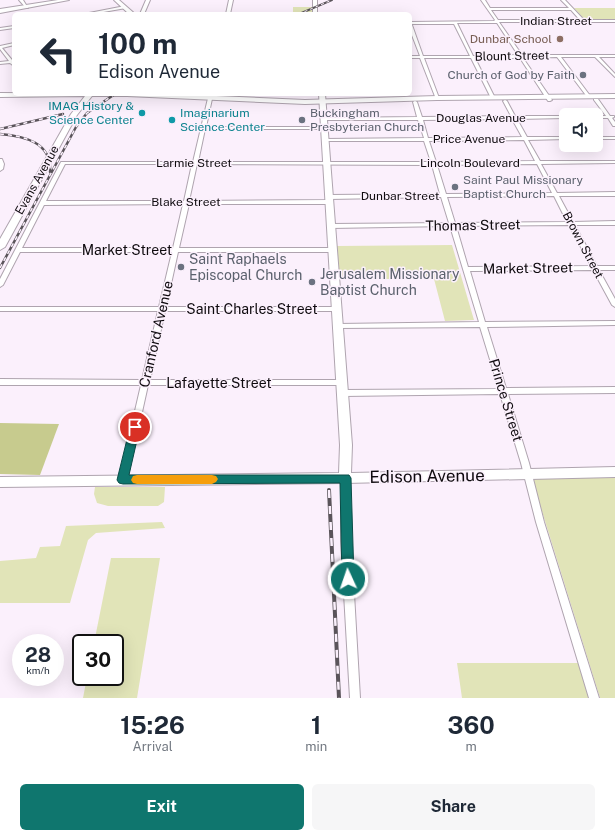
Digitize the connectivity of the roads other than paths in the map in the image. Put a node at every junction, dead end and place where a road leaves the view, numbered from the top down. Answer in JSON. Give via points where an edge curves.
{"nodes":[{"id":1,"x":20,"y":0,"type":"edge"},
{"id":2,"x":67,"y":0,"type":"edge"},
{"id":3,"x":116,"y":0,"type":"edge"},
{"id":4,"x":148,"y":0,"type":"edge"},
{"id":5,"x":231,"y":0,"type":"edge"},
{"id":6,"x":315,"y":0,"type":"edge"},
{"id":7,"x":483,"y":0,"type":"edge"},
{"id":8,"x":563,"y":0,"type":"edge"},
{"id":9,"x":27,"y":7,"type":"junction"},
{"id":10,"x":125,"y":7,"type":"junction"},
{"id":11,"x":489,"y":9,"type":"junction"},
{"id":12,"x":572,"y":9,"type":"junction"},
{"id":13,"x":0,"y":11,"type":"edge"},
{"id":14,"x":97,"y":12,"type":"edge"},
{"id":15,"x":130,"y":12,"type":"edge"},
{"id":16,"x":143,"y":12,"type":"edge"},
{"id":17,"x":228,"y":12,"type":"edge"},
{"id":18,"x":315,"y":12,"type":"edge"},
{"id":19,"x":583,"y":21,"type":"junction"},
{"id":20,"x":615,"y":21,"type":"edge"},
{"id":21,"x":497,"y":22,"type":"junction"},
{"id":22,"x":455,"y":23,"type":"junction"},
{"id":23,"x":412,"y":24,"type":"edge"},
{"id":24,"x":12,"y":27,"type":"edge"},
{"id":25,"x":0,"y":29,"type":"edge"},
{"id":26,"x":412,"y":29,"type":"edge"},
{"id":27,"x":412,"y":40,"type":"edge"},
{"id":28,"x":416,"y":40,"type":"junction"},
{"id":29,"x":12,"y":44,"type":"edge"},
{"id":30,"x":0,"y":47,"type":"edge"},
{"id":31,"x":472,"y":56,"type":"junction"},
{"id":32,"x":520,"y":56,"type":"junction"},
{"id":33,"x":558,"y":56,"type":"junction"},
{"id":34,"x":596,"y":56,"type":"junction"},
{"id":35,"x":615,"y":56,"type":"edge"},
{"id":36,"x":412,"y":57,"type":"edge"},
{"id":37,"x":422,"y":57,"type":"junction"},
{"id":38,"x":12,"y":61,"type":"edge"},
{"id":39,"x":12,"y":62,"type":"edge"},
{"id":40,"x":0,"y":64,"type":"edge"},
{"id":41,"x":615,"y":76,"type":"edge"},
{"id":42,"x":0,"y":95,"type":"edge"},
{"id":43,"x":12,"y":95,"type":"edge"},
{"id":44,"x":89,"y":96,"type":"edge"},
{"id":45,"x":379,"y":97,"type":"edge"},
{"id":46,"x":210,"y":98,"type":"edge"},
{"id":47,"x":437,"y":98,"type":"junction"},
{"id":48,"x":471,"y":98,"type":"junction"},
{"id":49,"x":493,"y":98,"type":"junction"},
{"id":50,"x":593,"y":98,"type":"junction"},
{"id":51,"x":615,"y":98,"type":"edge"},
{"id":52,"x":549,"y":99,"type":"junction"},
{"id":53,"x":0,"y":100,"type":"edge"},
{"id":54,"x":323,"y":100,"type":"edge"},
{"id":55,"x":505,"y":101,"type":"junction"},
{"id":56,"x":417,"y":102,"type":"junction"},
{"id":57,"x":447,"y":102,"type":"junction"},
{"id":58,"x":603,"y":117,"type":"edge"},
{"id":59,"x":609,"y":117,"type":"junction"},
{"id":60,"x":615,"y":117,"type":"edge"},
{"id":61,"x":420,"y":118,"type":"junction"},
{"id":62,"x":515,"y":118,"type":"junction"},
{"id":63,"x":559,"y":118,"type":"edge"},
{"id":64,"x":324,"y":123,"type":"junction"},
{"id":65,"x":615,"y":125,"type":"edge"},
{"id":66,"x":203,"y":128,"type":"junction"},
{"id":67,"x":559,"y":138,"type":"edge"},
{"id":68,"x":603,"y":138,"type":"edge"},
{"id":69,"x":615,"y":138,"type":"edge"},
{"id":70,"x":426,"y":139,"type":"junction"},
{"id":71,"x":526,"y":139,"type":"junction"},
{"id":72,"x":325,"y":140,"type":"junction"},
{"id":73,"x":0,"y":160,"type":"edge"},
{"id":74,"x":615,"y":162,"type":"edge"},
{"id":75,"x":194,"y":163,"type":"junction"},
{"id":76,"x":326,"y":165,"type":"junction"},
{"id":77,"x":539,"y":165,"type":"junction"},
{"id":78,"x":434,"y":166,"type":"junction"},
{"id":79,"x":615,"y":166,"type":"edge"},
{"id":80,"x":0,"y":169,"type":"edge"},
{"id":81,"x":615,"y":194,"type":"edge"},
{"id":82,"x":556,"y":195,"type":"junction"},
{"id":83,"x":443,"y":196,"type":"junction"},
{"id":84,"x":329,"y":199,"type":"junction"},
{"id":85,"x":186,"y":202,"type":"junction"},
{"id":86,"x":42,"y":203,"type":"junction"},
{"id":87,"x":615,"y":223,"type":"edge"},
{"id":88,"x":572,"y":224,"type":"junction"},
{"id":89,"x":452,"y":225,"type":"junction"},
{"id":90,"x":331,"y":226,"type":"junction"},
{"id":91,"x":0,"y":247,"type":"edge"},
{"id":92,"x":18,"y":250,"type":"junction"},
{"id":93,"x":175,"y":250,"type":"junction"},
{"id":94,"x":332,"y":250,"type":"junction"},
{"id":95,"x":595,"y":268,"type":"junction"},
{"id":96,"x":615,"y":268,"type":"edge"},
{"id":97,"x":465,"y":269,"type":"junction"},
{"id":98,"x":0,"y":285,"type":"edge"},
{"id":99,"x":615,"y":305,"type":"edge"},
{"id":100,"x":0,"y":309,"type":"edge"},
{"id":101,"x":161,"y":309,"type":"junction"},
{"id":102,"x":336,"y":309,"type":"junction"},
{"id":103,"x":615,"y":323,"type":"edge"},
{"id":104,"x":482,"y":324,"type":"junction"},
{"id":105,"x":338,"y":326,"type":"junction"},
{"id":106,"x":0,"y":382,"type":"edge"},
{"id":107,"x":145,"y":382,"type":"junction"},
{"id":108,"x":342,"y":388,"type":"junction"},
{"id":109,"x":615,"y":390,"type":"edge"},
{"id":110,"x":503,"y":392,"type":"junction"},
{"id":111,"x":615,"y":472,"type":"edge"},
{"id":112,"x":527,"y":474,"type":"junction"},
{"id":113,"x":346,"y":478,"type":"junction"},
{"id":114,"x":123,"y":480,"type":"junction"},
{"id":115,"x":0,"y":482,"type":"edge"},
{"id":116,"x":355,"y":698,"type":"edge"},
{"id":117,"x":594,"y":698,"type":"edge"}],
"edges":[{"from":1,"to":9,"type":"street"},
{"from":2,"to":9,"type":"main road"},
{"from":3,"to":10,"type":"main road"},
{"from":4,"to":16,"type":"street"},
{"from":5,"to":17,"type":"street"},
{"from":6,"to":18,"type":"street"},
{"from":7,"to":11,"type":"street"},
{"from":8,"to":12,"type":"street"},
{"from":9,"to":13,"type":"main road"},
{"from":10,"to":14,"type":"street"},
{"from":10,"to":15,"type":"main road"},
{"from":11,"to":12,"type":"street"},
{"from":11,"to":21,"type":"street"},
{"from":12,"to":19,"type":"street"},
{"from":19,"to":20,"type":"street","name":"Indian Street"},
{"from":19,"to":21,"type":"street","name":"Indian Street"},
{"from":21,"to":22,"type":"street","name":"Indian Street"},
{"from":21,"to":32,"type":"street"},
{"from":22,"to":23,"type":"street","name":"Indian Street"},
{"from":22,"to":31,"type":"street"},
{"from":24,"to":25,"type":"street"},
{"from":26,"to":28,"type":"street"},
{"from":27,"to":28,"type":"street"},
{"from":28,"to":37,"type":"street"},
{"from":29,"to":30,"type":"street"},
{"from":30,"to":38,"type":"street"},
{"from":31,"to":32,"type":"street","name":"Blount Street"},
{"from":31,"to":37,"type":"street","name":"Blount Street"},
{"from":31,"to":49,"type":"street"},
{"from":32,"to":33,"type":"street","name":"Blount Street"},
{"from":32,"to":52,"type":"street"},
{"from":33,"to":34,"type":"street","name":"Blount Street"},
{"from":33,"to":50,"type":"street"},
{"from":34,"to":35,"type":"street","name":"Blount Street"},
{"from":34,"to":41,"type":"street"},
{"from":36,"to":37,"type":"street","name":"Blount Street"},
{"from":37,"to":47,"type":"street"},
{"from":39,"to":40,"type":"street"},
{"from":42,"to":43,"type":"main road"},
{"from":44,"to":46,"type":"main road"},
{"from":44,"to":53,"type":"main road"},
{"from":44,"to":91,"type":"main road","name":"Evans Avenue","via":[[74,114]]},
{"from":45,"to":47,"type":"main road"},
{"from":45,"to":54,"type":"main road"},
{"from":46,"to":54,"type":"main road","via":[[270,105]]},
{"from":46,"to":66,"type":"street","name":"Cranford Avenue"},
{"from":47,"to":48,"type":"main road"},
{"from":47,"to":56,"type":"main road"},
{"from":48,"to":49,"type":"main road"},
{"from":48,"to":57,"type":"main road"},
{"from":49,"to":52,"type":"main road"},
{"from":50,"to":51,"type":"main road"},
{"from":50,"to":51,"type":"main road"},
{"from":50,"to":52,"type":"main road"},
{"from":50,"to":59,"type":"street"},
{"from":52,"to":55,"type":"main road"},
{"from":54,"to":56,"type":"main road"},
{"from":54,"to":64,"type":"street"},
{"from":55,"to":57,"type":"main road"},
{"from":55,"to":62,"type":"street","name":"Brown Street"},
{"from":56,"to":57,"type":"main road"},
{"from":56,"to":61,"type":"street","name":"Prince Street"},
{"from":58,"to":59,"type":"street"},
{"from":59,"to":60,"type":"street"},
{"from":59,"to":65,"type":"street"},
{"from":61,"to":62,"type":"street","name":"Douglas Avenue"},
{"from":61,"to":64,"type":"street","name":"Douglas Avenue"},
{"from":61,"to":70,"type":"street","name":"Prince Street"},
{"from":62,"to":63,"type":"street","name":"Douglas Avenue"},
{"from":62,"to":71,"type":"street","name":"Brown Street"},
{"from":64,"to":66,"type":"street","name":"Douglas Avenue"},
{"from":64,"to":72,"type":"street"},
{"from":66,"to":75,"type":"street","name":"Cranford Avenue"},
{"from":67,"to":71,"type":"street","name":"Price Avenue"},
{"from":68,"to":69,"type":"street"},
{"from":70,"to":71,"type":"street","name":"Price Avenue"},
{"from":70,"to":72,"type":"street","name":"Price Avenue"},
{"from":70,"to":78,"type":"street","name":"Prince Street"},
{"from":71,"to":77,"type":"street","name":"Brown Street"},
{"from":72,"to":76,"type":"street"},
{"from":73,"to":80,"type":"street"},
{"from":74,"to":77,"type":"street","name":"Lincoln Boulevard"},
{"from":75,"to":76,"type":"street","name":"Larmie Street"},
{"from":75,"to":85,"type":"street","name":"Cranford Avenue"},
{"from":75,"to":86,"type":"street","name":"Larmie Street","via":[[63,163]]},
{"from":76,"to":78,"type":"street","name":"Lincoln Boulevard"},
{"from":76,"to":84,"type":"street"},
{"from":77,"to":78,"type":"street","name":"Lincoln Boulevard"},
{"from":77,"to":79,"type":"street","name":"Lincoln Boulevard"},
{"from":77,"to":82,"type":"street","name":"Brown Street"},
{"from":78,"to":83,"type":"street","name":"Prince Street"},
{"from":81,"to":82,"type":"street","name":"Dunbar Street"},
{"from":82,"to":83,"type":"street","name":"Dunbar Street"},
{"from":82,"to":88,"type":"street","name":"Brown Street"},
{"from":83,"to":84,"type":"street","name":"Dunbar Street"},
{"from":83,"to":89,"type":"street","name":"Prince Street"},
{"from":84,"to":85,"type":"street","name":"Blake Street"},
{"from":84,"to":90,"type":"street"},
{"from":85,"to":86,"type":"street","name":"Blake Street"},
{"from":85,"to":93,"type":"street","name":"Cranford Avenue"},
{"from":86,"to":92,"type":"street"},
{"from":87,"to":88,"type":"street","name":"Thomas Street"},
{"from":88,"to":89,"type":"street","name":"Thomas Street"},
{"from":88,"to":95,"type":"street","name":"Brown Street"},
{"from":89,"to":90,"type":"street","name":"Thomas Street"},
{"from":89,"to":97,"type":"street","name":"Prince Street"},
{"from":90,"to":94,"type":"street"},
{"from":92,"to":93,"type":"street","name":"Market Street"},
{"from":92,"to":98,"type":"street"},
{"from":93,"to":94,"type":"street","name":"Market Street"},
{"from":93,"to":101,"type":"street","name":"Cranford Avenue"},
{"from":94,"to":102,"type":"street"},
{"from":95,"to":96,"type":"street","name":"Market Street"},
{"from":95,"to":97,"type":"street","name":"Market Street"},
{"from":95,"to":99,"type":"street","name":"Brown Street"},
{"from":97,"to":104,"type":"street","name":"Prince Street"},
{"from":100,"to":101,"type":"street","name":"Saint Charles Street"},
{"from":101,"to":102,"type":"street","name":"Saint Charles Street"},
{"from":101,"to":107,"type":"street","name":"Cranford Avenue"},
{"from":102,"to":105,"type":"street"},
{"from":103,"to":104,"type":"street"},
{"from":104,"to":105,"type":"street"},
{"from":104,"to":110,"type":"street","name":"Prince Street"},
{"from":105,"to":108,"type":"street"},
{"from":106,"to":107,"type":"street","name":"Lafayette Street"},
{"from":107,"to":108,"type":"street","name":"Lafayette Street"},
{"from":107,"to":114,"type":"street","name":"Cranford Avenue"},
{"from":108,"to":110,"type":"street","name":"Lafayette Street"},
{"from":108,"to":113,"type":"street"},
{"from":109,"to":110,"type":"street","name":"Lafayette Street"},
{"from":110,"to":112,"type":"street","name":"Prince Street"},
{"from":111,"to":112,"type":"street","name":"Edison Avenue"},
{"from":112,"to":113,"type":"street","name":"Edison Avenue"},
{"from":112,"to":117,"type":"street","name":"Prince Street"},
{"from":113,"to":114,"type":"street","name":"Edison Avenue"},
{"from":113,"to":116,"type":"street","via":[[346,541]]},
{"from":114,"to":115,"type":"street","name":"Edison Avenue"}]}
